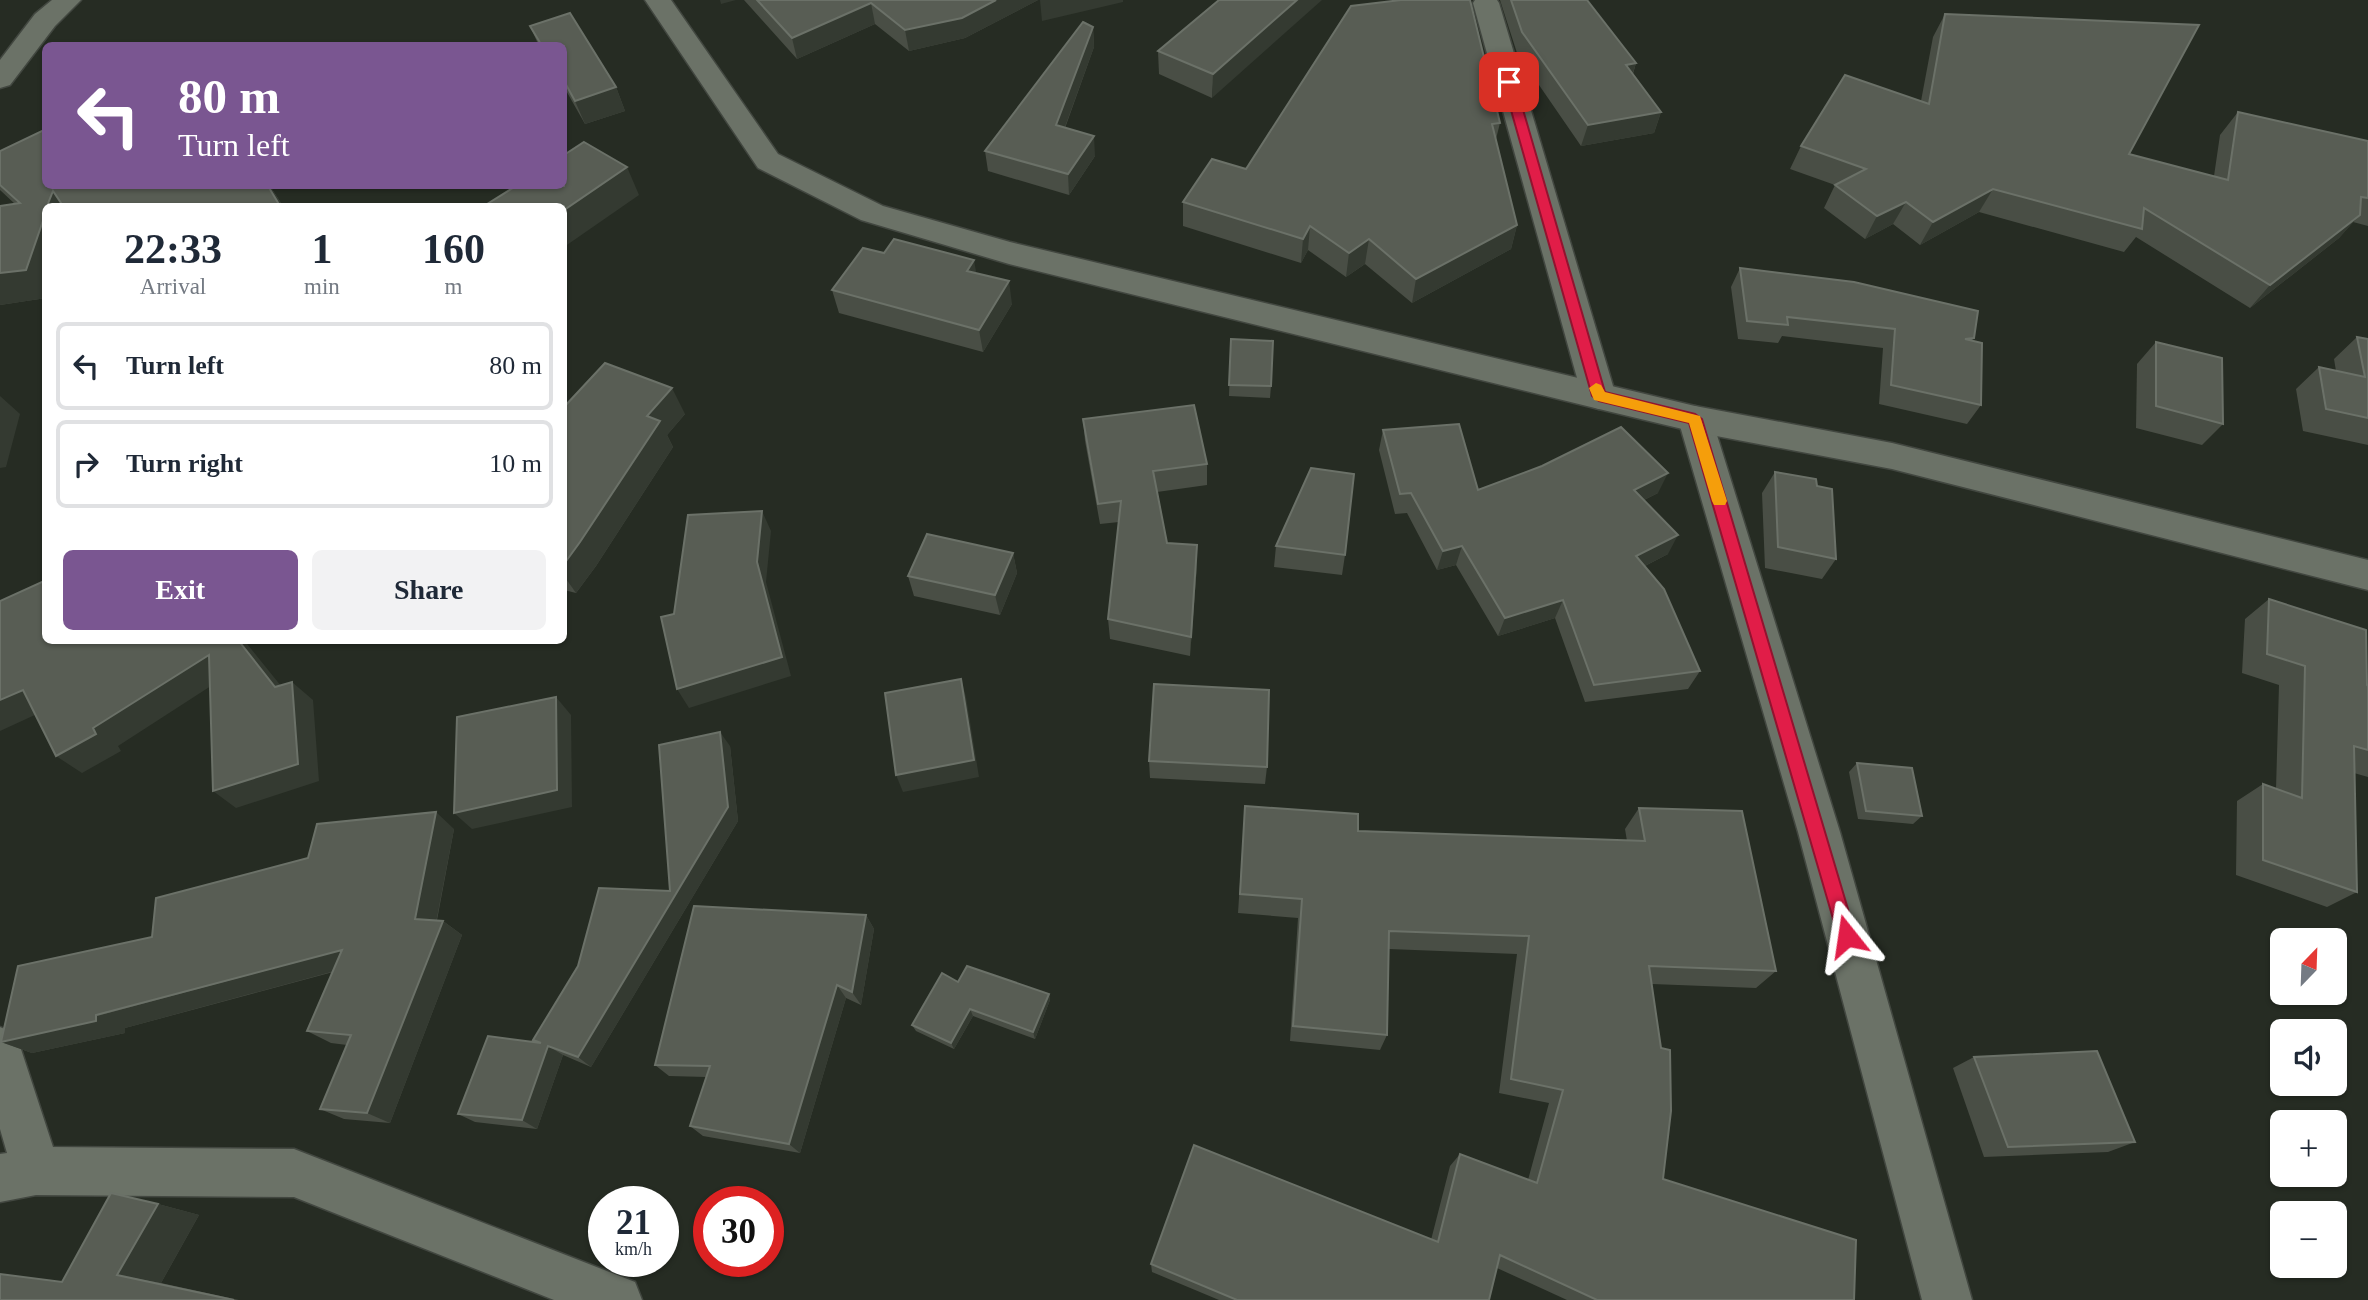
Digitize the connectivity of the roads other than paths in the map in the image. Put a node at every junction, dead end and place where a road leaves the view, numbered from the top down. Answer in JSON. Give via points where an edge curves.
{"nodes":[{"id":1,"x":68,"y":0,"type":"edge"},
{"id":2,"x":657,"y":0,"type":"edge"},
{"id":3,"x":1486,"y":3,"type":"dead end"},
{"id":4,"x":0,"y":79,"type":"edge"},
{"id":5,"x":1599,"y":396,"type":"junction"},
{"id":6,"x":1695,"y":419,"type":"junction"},
{"id":7,"x":2368,"y":575,"type":"edge"},
{"id":8,"x":0,"y":1049,"type":"edge"},
{"id":9,"x":18,"y":1175,"type":"edge"},
{"id":10,"x":618,"y":1300,"type":"edge"},
{"id":11,"x":1947,"y":1300,"type":"edge"}],
"edges":[{"from":1,"to":4,"type":"street","via":[[45,20]]},
{"from":2,"to":5,"type":"street","via":[[768,161],[872,213],[1009,253]]},
{"from":3,"to":5,"type":"street"},
{"from":5,"to":6,"type":"street"},
{"from":6,"to":7,"type":"street","via":[[1892,456]]},
{"from":6,"to":11,"type":"street","via":[[1819,832]]},
{"from":8,"to":9,"type":"street"},
{"from":9,"to":10,"type":"street","via":[[293,1173]]}]}
